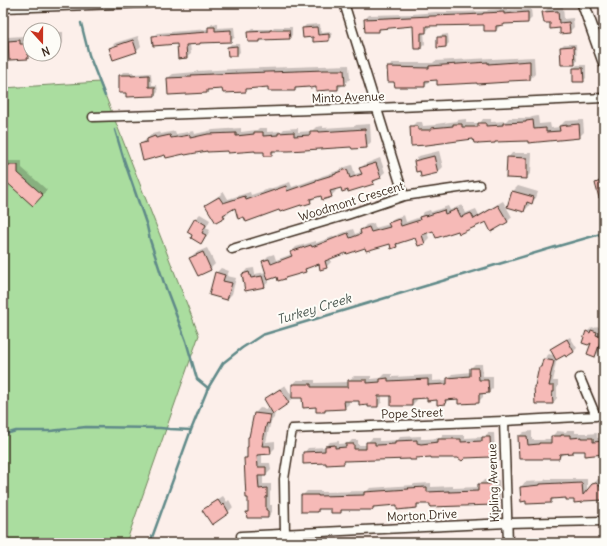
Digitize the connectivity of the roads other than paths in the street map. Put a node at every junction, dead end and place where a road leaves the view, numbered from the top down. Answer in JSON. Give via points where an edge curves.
{"nodes":[{"id":1,"x":149,"y":3,"type":"edge"},
{"id":2,"x":344,"y":3,"type":"edge"},
{"id":3,"x":583,"y":3,"type":"edge"},
{"id":4,"x":3,"y":8,"type":"edge"},
{"id":5,"x":604,"y":62,"type":"edge"},
{"id":6,"x":604,"y":98,"type":"edge"},
{"id":7,"x":376,"y":108,"type":"junction"},
{"id":8,"x":93,"y":117,"type":"dead end"},
{"id":9,"x":480,"y":185,"type":"dead end"},
{"id":10,"x":404,"y":196,"type":"junction"},
{"id":11,"x":232,"y":249,"type":"dead end"},
{"id":12,"x":580,"y":378,"type":"dead end"},
{"id":13,"x":504,"y":421,"type":"junction"},
{"id":14,"x":604,"y":521,"type":"edge"},
{"id":15,"x":507,"y":523,"type":"junction"},
{"id":16,"x":285,"y":534,"type":"junction"},
{"id":17,"x":241,"y":536,"type":"dead end"},
{"id":18,"x":508,"y":543,"type":"edge"}],
"edges":[{"from":1,"to":4,"type":"street"},
{"from":2,"to":7,"type":"street"},
{"from":3,"to":5,"type":"street"},
{"from":6,"to":7,"type":"street","name":"Minto Avenue"},
{"from":7,"to":8,"type":"street","name":"Minto Avenue"},
{"from":7,"to":10,"type":"street"},
{"from":9,"to":10,"type":"street","name":"Woodmont Crescent"},
{"from":10,"to":11,"type":"street","name":"Woodmont Crescent"},
{"from":12,"to":13,"type":"street","name":"Pope Street","via":[[596,416]]},
{"from":13,"to":15,"type":"street","name":"Kipling Avenue"},
{"from":13,"to":16,"type":"street","name":"Pope Street","via":[[292,429],[284,479]]},
{"from":14,"to":15,"type":"street","name":"Morton Drive"},
{"from":15,"to":16,"type":"street","name":"Morton Drive"},
{"from":15,"to":18,"type":"street","name":"Kipling Avenue"},
{"from":16,"to":17,"type":"street","name":"Morton Drive"}]}
